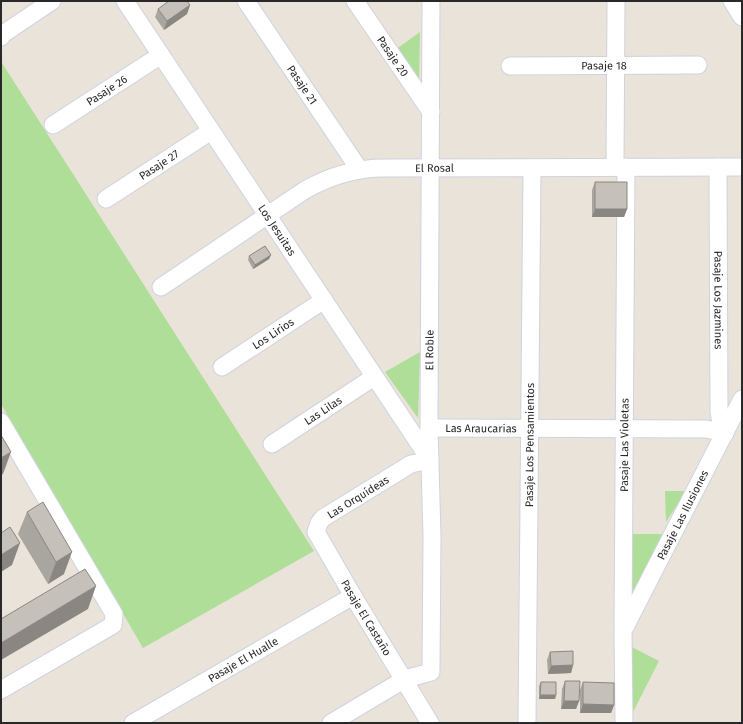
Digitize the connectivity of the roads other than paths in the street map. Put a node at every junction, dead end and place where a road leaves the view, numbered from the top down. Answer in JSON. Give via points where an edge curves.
{"nodes":[{"id":1,"x":52,"y":1,"type":"edge"},
{"id":2,"x":125,"y":1,"type":"edge"},
{"id":3,"x":246,"y":1,"type":"edge"},
{"id":4,"x":355,"y":1,"type":"edge"},
{"id":5,"x":431,"y":1,"type":"edge"},
{"id":6,"x":616,"y":1,"type":"edge"},
{"id":7,"x":732,"y":1,"type":"edge"},
{"id":8,"x":742,"y":17,"type":"edge"},
{"id":9,"x":2,"y":35,"type":"edge"},
{"id":10,"x":161,"y":55,"type":"junction"},
{"id":11,"x":616,"y":65,"type":"junction"},
{"id":12,"x":698,"y":65,"type":"dead end"},
{"id":13,"x":510,"y":66,"type":"dead end"},
{"id":14,"x":431,"y":112,"type":"junction"},
{"id":15,"x":53,"y":124,"type":"dead end"},
{"id":16,"x":211,"y":131,"type":"junction"},
{"id":17,"x":620,"y":167,"type":"junction"},
{"id":18,"x":718,"y":167,"type":"junction"},
{"id":19,"x":742,"y":167,"type":"edge"},
{"id":20,"x":430,"y":168,"type":"junction"},
{"id":21,"x":532,"y":168,"type":"junction"},
{"id":22,"x":359,"y":169,"type":"junction"},
{"id":23,"x":106,"y":199,"type":"dead end"},
{"id":24,"x":267,"y":215,"type":"junction"},
{"id":25,"x":161,"y":287,"type":"dead end"},
{"id":26,"x":324,"y":300,"type":"junction"},
{"id":27,"x":222,"y":367,"type":"dead end"},
{"id":28,"x":374,"y":377,"type":"junction"},
{"id":29,"x":742,"y":399,"type":"edge"},
{"id":30,"x":1,"y":422,"type":"edge"},
{"id":31,"x":429,"y":428,"type":"junction"},
{"id":32,"x":530,"y":428,"type":"junction"},
{"id":33,"x":624,"y":429,"type":"junction"},
{"id":34,"x":725,"y":433,"type":"junction"},
{"id":35,"x":272,"y":444,"type":"dead end"},
{"id":36,"x":430,"y":460,"type":"junction"},
{"id":37,"x":330,"y":554,"type":"joint"},
{"id":38,"x":353,"y":596,"type":"junction"},
{"id":39,"x":623,"y":630,"type":"junction"},
{"id":40,"x":405,"y":679,"type":"junction"},
{"id":41,"x":1,"y":690,"type":"edge"},
{"id":42,"x":151,"y":719,"type":"edge"},
{"id":43,"x":133,"y":723,"type":"edge"},
{"id":44,"x":331,"y":723,"type":"edge"},
{"id":45,"x":430,"y":723,"type":"edge"},
{"id":46,"x":527,"y":723,"type":"edge"},
{"id":47,"x":624,"y":723,"type":"edge"}],
"edges":[{"from":1,"to":9,"type":"street"},
{"from":2,"to":10,"type":"street","name":"Los Jesuitas"},
{"from":3,"to":22,"type":"street","name":"Pasaje 21"},
{"from":4,"to":14,"type":"street","name":"Pasaje 20"},
{"from":5,"to":14,"type":"street","name":"El Roble"},
{"from":6,"to":11,"type":"street","name":"Pasaje Las Violetas"},
{"from":7,"to":8,"type":"street"},
{"from":10,"to":15,"type":"street","name":"Pasaje 26"},
{"from":10,"to":16,"type":"street","name":"Los Jesuitas"},
{"from":11,"to":12,"type":"street","name":"Pasaje 18"},
{"from":11,"to":13,"type":"street","name":"Pasaje 18"},
{"from":11,"to":17,"type":"street","name":"Pasaje Las Violetas"},
{"from":14,"to":20,"type":"street","name":"El Roble"},
{"from":16,"to":23,"type":"street","name":"Pasaje 27"},
{"from":16,"to":24,"type":"street","name":"Los Jesuitas"},
{"from":17,"to":18,"type":"street","name":"El Rosal"},
{"from":17,"to":21,"type":"street","name":"El Rosal"},
{"from":17,"to":33,"type":"street","name":"Pasaje Las Violetas"},
{"from":18,"to":19,"type":"street","name":"El Rosal"},
{"from":18,"to":34,"type":"street","name":"Pasaje Los Jazmines","via":[[719,411]]},
{"from":20,"to":21,"type":"street","name":"El Rosal"},
{"from":20,"to":22,"type":"street","name":"El Rosal"},
{"from":20,"to":31,"type":"street","name":"El Roble"},
{"from":21,"to":32,"type":"street","name":"Pasaje Los Pensamientos"},
{"from":22,"to":24,"type":"street","name":"El Rosal","via":[[318,183]]},
{"from":24,"to":25,"type":"street","name":"El Rosal"},
{"from":24,"to":26,"type":"street","name":"Los Jesuitas"},
{"from":26,"to":27,"type":"street","name":"Los Lirios"},
{"from":26,"to":28,"type":"street","name":"Los Jesuitas"},
{"from":28,"to":35,"type":"street","name":"Las Lilas"},
{"from":28,"to":36,"type":"street","name":"Los Jesuitas"},
{"from":29,"to":34,"type":"street","name":"Pasaje Las Ilusiones"},
{"from":30,"to":41,"type":"street","via":[[114,614],[113,625]]},
{"from":31,"to":32,"type":"street","name":"Las Araucarias"},
{"from":31,"to":36,"type":"street","name":"El Roble"},
{"from":32,"to":33,"type":"street","name":"Las Araucarias"},
{"from":32,"to":46,"type":"street","name":"Pasaje Los Pensamientos"},
{"from":33,"to":34,"type":"street","name":"Las Araucarias","via":[[706,429]]},
{"from":33,"to":39,"type":"street","name":"Pasaje Las Violetas"},
{"from":34,"to":39,"type":"street","name":"Pasaje Las Ilusiones"},
{"from":36,"to":37,"type":"street","name":"Las Orquídeas","via":[[411,464],[323,518],[316,532]]},
{"from":36,"to":40,"type":"street","name":"El Roble","via":[[431,672]]},
{"from":37,"to":38,"type":"street","name":"Pasaje El Castaño"},
{"from":38,"to":40,"type":"street","name":"Pasaje El Castaño"},
{"from":38,"to":42,"type":"street","name":"Pasaje El Hualle"},
{"from":39,"to":47,"type":"street","name":"Pasaje Las Violetas"},
{"from":40,"to":44,"type":"street"},
{"from":40,"to":45,"type":"street","name":"Pasaje El Castaño"},
{"from":42,"to":43,"type":"street","name":"Pasaje El Hualle"}]}
